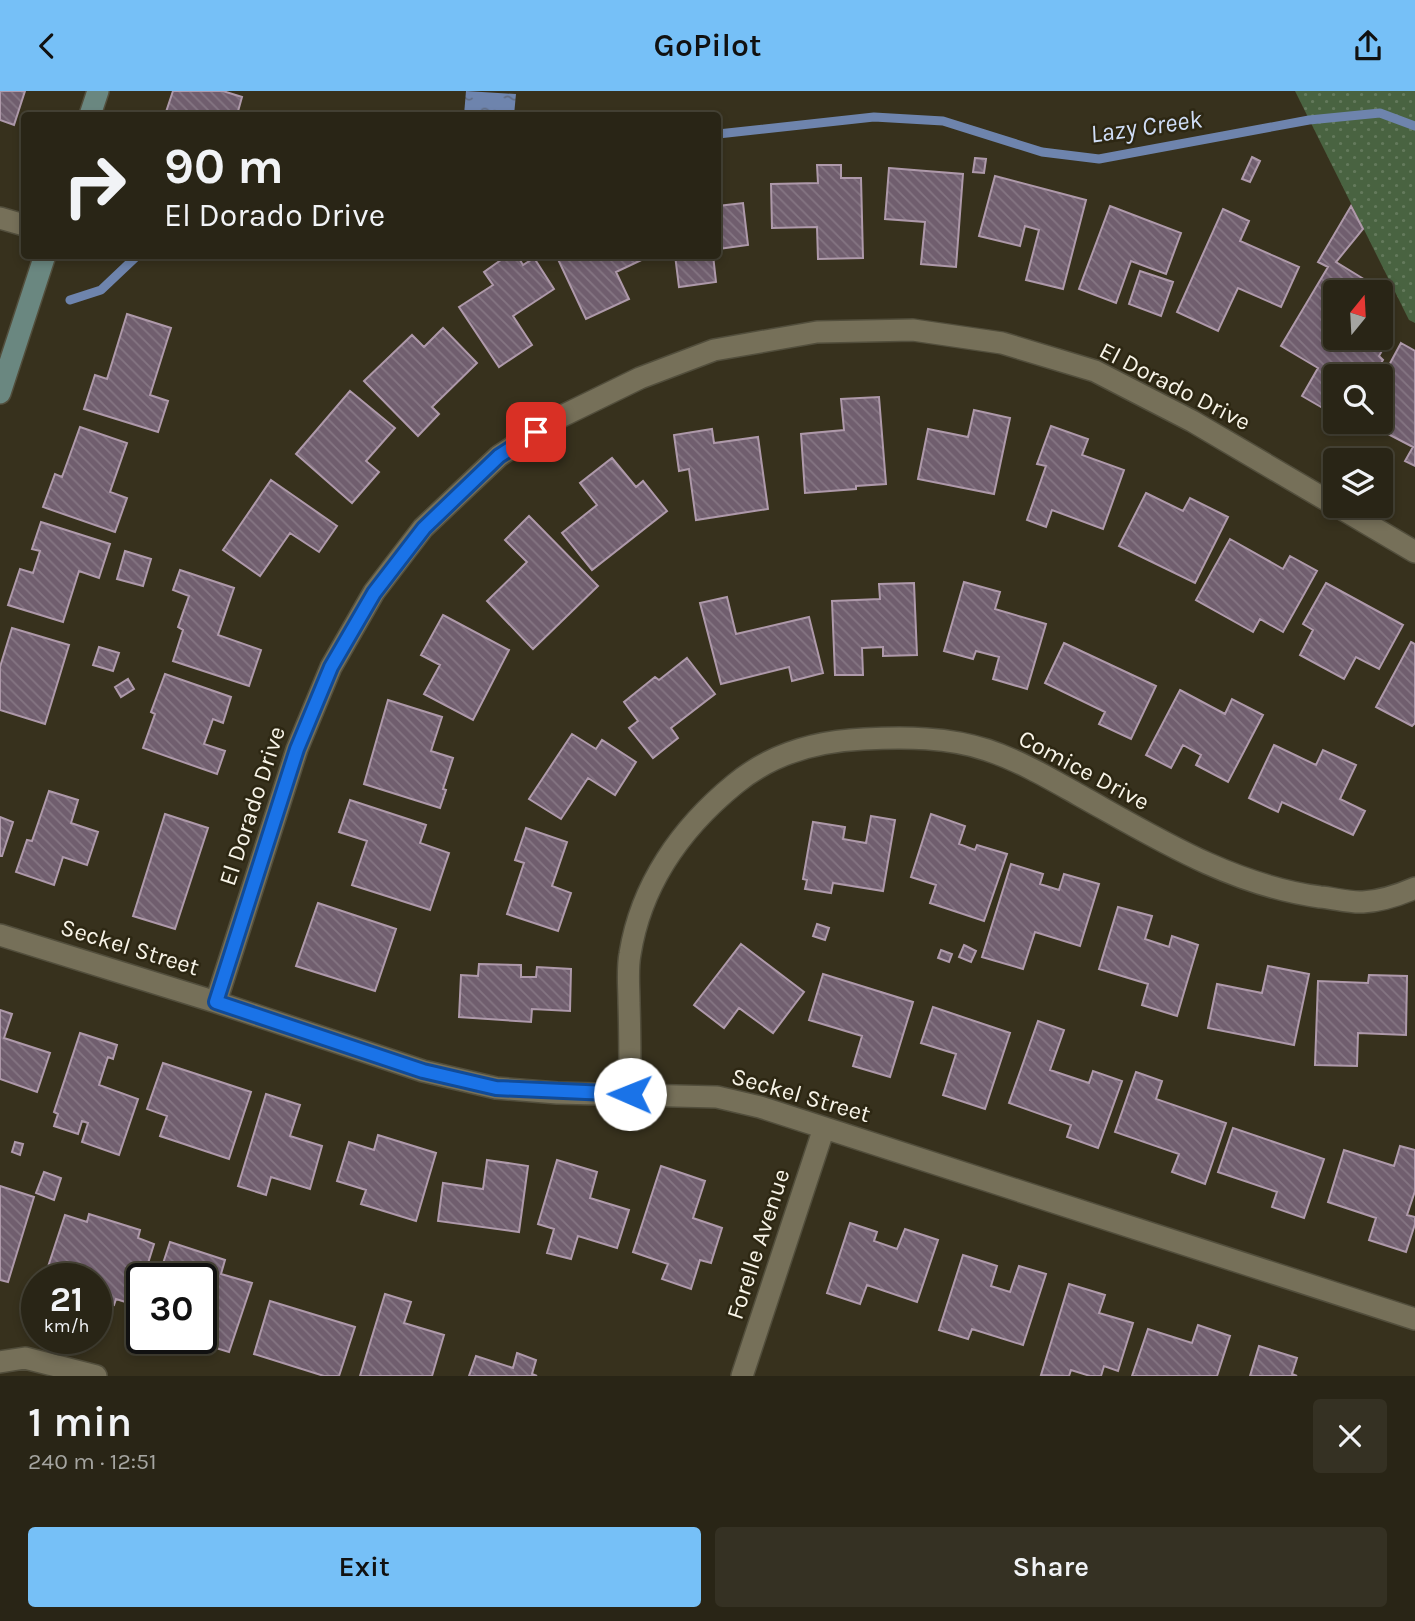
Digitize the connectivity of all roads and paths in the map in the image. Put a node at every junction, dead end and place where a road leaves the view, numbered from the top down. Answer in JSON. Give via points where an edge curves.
{"nodes":[{"id":1,"x":98,"y":91,"type":"edge"},
{"id":2,"x":91,"y":112,"type":"edge"},
{"id":3,"x":0,"y":218,"type":"edge"},
{"id":4,"x":21,"y":224,"type":"edge"},
{"id":5,"x":43,"y":259,"type":"edge"},
{"id":6,"x":0,"y":393,"type":"edge"},
{"id":7,"x":1323,"y":497,"type":"edge"},
{"id":8,"x":1358,"y":518,"type":"edge"},
{"id":9,"x":1415,"y":552,"type":"edge"},
{"id":10,"x":1415,"y":888,"type":"edge"},
{"id":11,"x":0,"y":935,"type":"edge"},
{"id":12,"x":216,"y":1002,"type":"junction"},
{"id":13,"x":630,"y":1094,"type":"junction"},
{"id":14,"x":824,"y":1128,"type":"junction"},
{"id":15,"x":1415,"y":1319,"type":"edge"},
{"id":16,"x":0,"y":1362,"type":"edge"},
{"id":17,"x":96,"y":1376,"type":"edge"},
{"id":18,"x":742,"y":1376,"type":"edge"}],
"edges":[{"from":1,"to":2,"type":"street"},
{"from":3,"to":4,"type":"street"},
{"from":5,"to":6,"type":"street"},
{"from":7,"to":12,"type":"street","name":"El Dorado Drive","via":[[1095,371],[1002,343],[913,330],[817,332],[714,350],[640,378],[554,420],[499,456],[424,528],[374,593],[331,667],[297,749]]},
{"from":8,"to":9,"type":"street","name":"El Dorado Drive"},
{"from":10,"to":13,"type":"street","name":"Comice Drive","via":[[1363,902],[1292,893],[1242,879],[1193,858],[1021,763],[946,740],[841,740],[797,750],[754,768],[710,804],[677,841],[652,883],[629,957]]},
{"from":11,"to":12,"type":"street","name":"Seckel Street"},
{"from":12,"to":13,"type":"street","name":"Seckel Street","via":[[423,1071],[496,1088]]},
{"from":13,"to":14,"type":"street","name":"Seckel Street","via":[[718,1097]]},
{"from":14,"to":15,"type":"street","name":"Seckel Street"},
{"from":14,"to":18,"type":"street","name":"Forelle Avenue"},
{"from":16,"to":17,"type":"street","via":[[25,1358]]}]}
